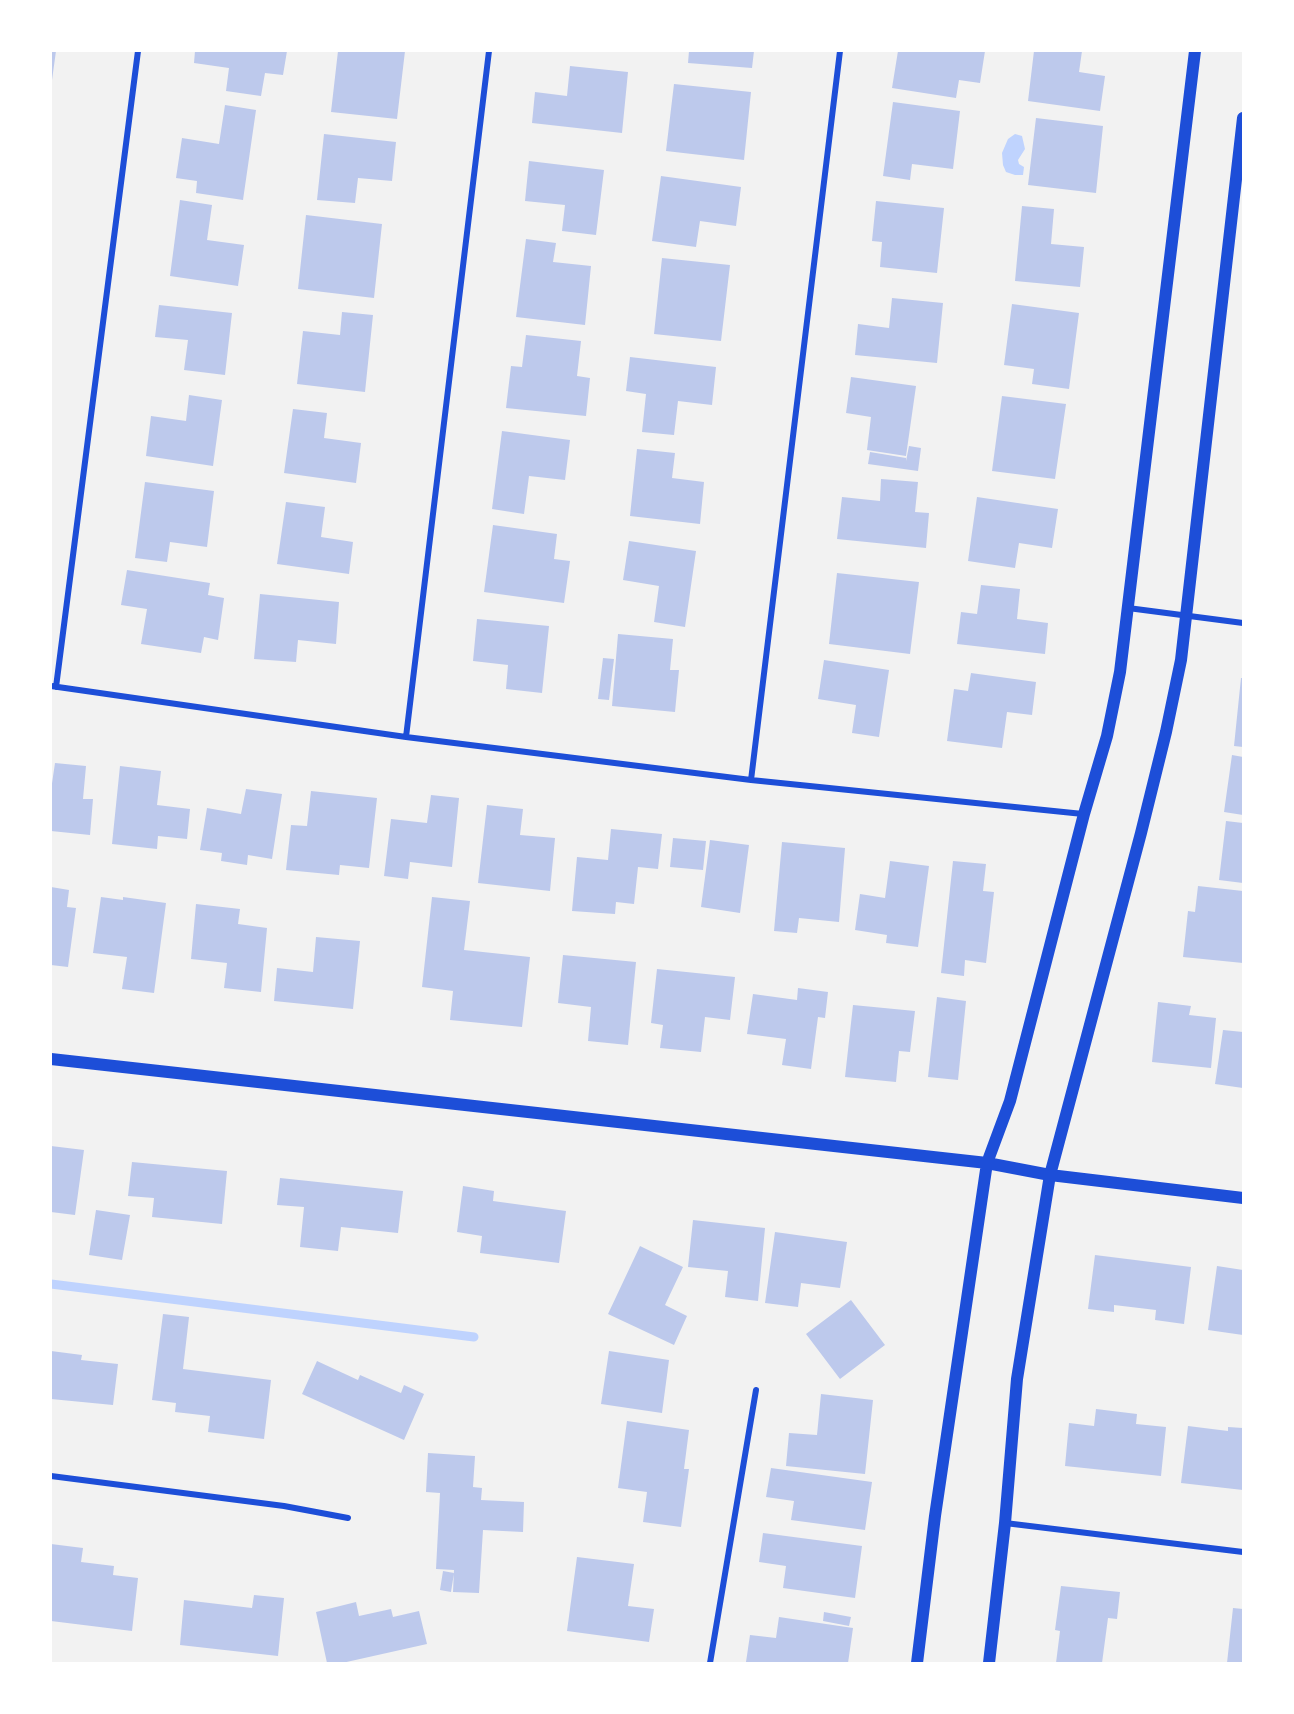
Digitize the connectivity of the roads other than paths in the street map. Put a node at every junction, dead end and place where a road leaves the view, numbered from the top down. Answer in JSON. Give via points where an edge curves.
{"nodes":[{"id":1,"x":138,"y":51,"type":"edge"},
{"id":2,"x":489,"y":51,"type":"edge"},
{"id":3,"x":840,"y":51,"type":"edge"},
{"id":4,"x":1195,"y":51,"type":"edge"},
{"id":5,"x":1243,"y":118,"type":"edge"},
{"id":6,"x":1128,"y":608,"type":"junction"},
{"id":7,"x":1187,"y":616,"type":"junction"},
{"id":8,"x":1243,"y":623,"type":"edge"},
{"id":9,"x":53,"y":687,"type":"edge"},
{"id":10,"x":406,"y":737,"type":"junction"},
{"id":11,"x":751,"y":780,"type":"junction"},
{"id":12,"x":1084,"y":814,"type":"junction"},
{"id":13,"x":51,"y":1059,"type":"edge"},
{"id":14,"x":987,"y":1163,"type":"junction"},
{"id":15,"x":1050,"y":1174,"type":"junction"},
{"id":16,"x":1243,"y":1198,"type":"edge"},
{"id":17,"x":756,"y":1390,"type":"dead end"},
{"id":18,"x":51,"y":1476,"type":"edge"},
{"id":19,"x":348,"y":1518,"type":"dead end"},
{"id":20,"x":1005,"y":1523,"type":"junction"},
{"id":21,"x":1243,"y":1552,"type":"edge"},
{"id":22,"x":710,"y":1663,"type":"edge"},
{"id":23,"x":917,"y":1663,"type":"edge"},
{"id":24,"x":989,"y":1663,"type":"edge"}],
"edges":[{"from":1,"to":9,"type":"street"},
{"from":2,"to":10,"type":"street"},
{"from":3,"to":11,"type":"street"},
{"from":4,"to":6,"type":"main road"},
{"from":5,"to":7,"type":"main road"},
{"from":6,"to":7,"type":"street"},
{"from":6,"to":12,"type":"main road","via":[[1107,736]]},
{"from":7,"to":8,"type":"street"},
{"from":7,"to":15,"type":"main road","via":[[1166,732]]},
{"from":9,"to":10,"type":"street"},
{"from":10,"to":11,"type":"street"},
{"from":11,"to":12,"type":"street"},
{"from":12,"to":14,"type":"main road","via":[[1010,1101]]},
{"from":13,"to":14,"type":"main road"},
{"from":14,"to":15,"type":"main road"},
{"from":14,"to":23,"type":"main road"},
{"from":15,"to":16,"type":"main road"},
{"from":15,"to":20,"type":"main road","via":[[1017,1379]]},
{"from":17,"to":22,"type":"street"},
{"from":18,"to":19,"type":"street"},
{"from":20,"to":21,"type":"street"},
{"from":20,"to":24,"type":"main road"}]}
